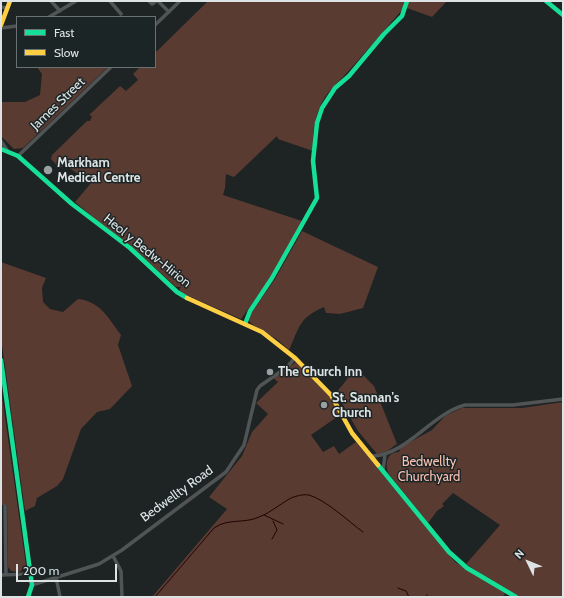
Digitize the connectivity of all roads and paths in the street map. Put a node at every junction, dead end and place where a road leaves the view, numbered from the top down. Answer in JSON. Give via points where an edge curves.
{"nodes":[{"id":1,"x":10,"y":1,"type":"edge"},
{"id":2,"x":51,"y":1,"type":"edge"},
{"id":3,"x":76,"y":1,"type":"edge"},
{"id":4,"x":110,"y":1,"type":"edge"},
{"id":5,"x":149,"y":1,"type":"edge"},
{"id":6,"x":157,"y":1,"type":"edge"},
{"id":7,"x":180,"y":1,"type":"edge"},
{"id":8,"x":406,"y":1,"type":"edge"},
{"id":9,"x":546,"y":1,"type":"edge"},
{"id":10,"x":1,"y":7,"type":"edge"},
{"id":11,"x":7,"y":8,"type":"junction"},
{"id":12,"x":60,"y":11,"type":"junction"},
{"id":13,"x":169,"y":12,"type":"junction"},
{"id":14,"x":121,"y":14,"type":"dead end"},
{"id":15,"x":563,"y":15,"type":"edge"},
{"id":16,"x":51,"y":16,"type":"edge"},
{"id":17,"x":156,"y":24,"type":"edge"},
{"id":18,"x":1,"y":26,"type":"edge"},
{"id":19,"x":16,"y":26,"type":"edge"},
{"id":20,"x":110,"y":68,"type":"edge"},
{"id":21,"x":1,"y":141,"type":"edge"},
{"id":22,"x":4,"y":149,"type":"edge"},
{"id":23,"x":18,"y":156,"type":"junction"},
{"id":24,"x":245,"y":324,"type":"junction"},
{"id":25,"x":295,"y":358,"type":"junction"},
{"id":26,"x":1,"y":360,"type":"edge"},
{"id":27,"x":563,"y":399,"type":"edge"},
{"id":28,"x":385,"y":455,"type":"junction"},
{"id":29,"x":372,"y":456,"type":"junction"},
{"id":30,"x":383,"y":470,"type":"junction"},
{"id":31,"x":5,"y":506,"type":"dead end"},
{"id":32,"x":3,"y":532,"type":"edge"},
{"id":33,"x":113,"y":556,"type":"junction"},
{"id":34,"x":6,"y":574,"type":"junction"},
{"id":35,"x":30,"y":574,"type":"junction"},
{"id":36,"x":1,"y":575,"type":"edge"},
{"id":37,"x":56,"y":577,"type":"junction"},
{"id":38,"x":32,"y":585,"type":"junction"},
{"id":39,"x":28,"y":597,"type":"edge"},
{"id":40,"x":60,"y":597,"type":"edge"},
{"id":41,"x":122,"y":597,"type":"edge"},
{"id":42,"x":516,"y":597,"type":"edge"}],
"edges":[{"from":1,"to":11,"type":"street"},
{"from":2,"to":12,"type":"street"},
{"from":3,"to":12,"type":"street"},
{"from":4,"to":14,"type":"street"},
{"from":5,"to":6,"type":"street","via":[[152,4]]},
{"from":6,"to":13,"type":"street"},
{"from":7,"to":13,"type":"street"},
{"from":8,"to":24,"type":"street","via":[[402,16],[349,76],[335,88],[322,108],[316,123],[313,160],[317,198],[272,278],[250,311]]},
{"from":9,"to":15,"type":"street"},
{"from":10,"to":11,"type":"street"},
{"from":11,"to":18,"type":"street"},
{"from":12,"to":16,"type":"street"},
{"from":13,"to":17,"type":"street"},
{"from":18,"to":19,"type":"street"},
{"from":20,"to":23,"type":"street","name":"James Street"},
{"from":21,"to":22,"type":"street"},
{"from":22,"to":23,"type":"street","name":"Heol y Bedw-Hirion"},
{"from":23,"to":24,"type":"street","name":"Heol y Bedw-Hirion","via":[[72,204],[130,248],[175,290],[194,302]]},
{"from":24,"to":25,"type":"street","name":"Heol y Bedw-Hirion","via":[[270,337]]},
{"from":25,"to":29,"type":"street","name":"Heol y Bedw-Hirion","via":[[332,395],[349,428]]},
{"from":25,"to":33,"type":"street","name":"Bedwellty Road","via":[[257,390],[244,445],[226,472],[204,491]]},
{"from":26,"to":35,"type":"street"},
{"from":27,"to":28,"type":"street","via":[[513,405],[465,405],[444,413]]},
{"from":28,"to":29,"type":"street"},
{"from":28,"to":30,"type":"street"},
{"from":29,"to":30,"type":"street","name":"Heol y Bedw-Hirion"},
{"from":30,"to":42,"type":"street","name":"Heol y Bedw-Hirion","via":[[431,532],[458,561]]},
{"from":31,"to":32,"type":"street","via":[[7,526]]},
{"from":32,"to":34,"type":"street"},
{"from":33,"to":37,"type":"street","name":"Bedwellty Road","via":[[89,569]]},
{"from":33,"to":41,"type":"street","via":[[121,571]]},
{"from":34,"to":35,"type":"street"},
{"from":34,"to":36,"type":"street"},
{"from":35,"to":38,"type":"street"},
{"from":37,"to":38,"type":"street","name":"Bedwellty Road"},
{"from":37,"to":40,"type":"street"},
{"from":38,"to":39,"type":"street"}]}
